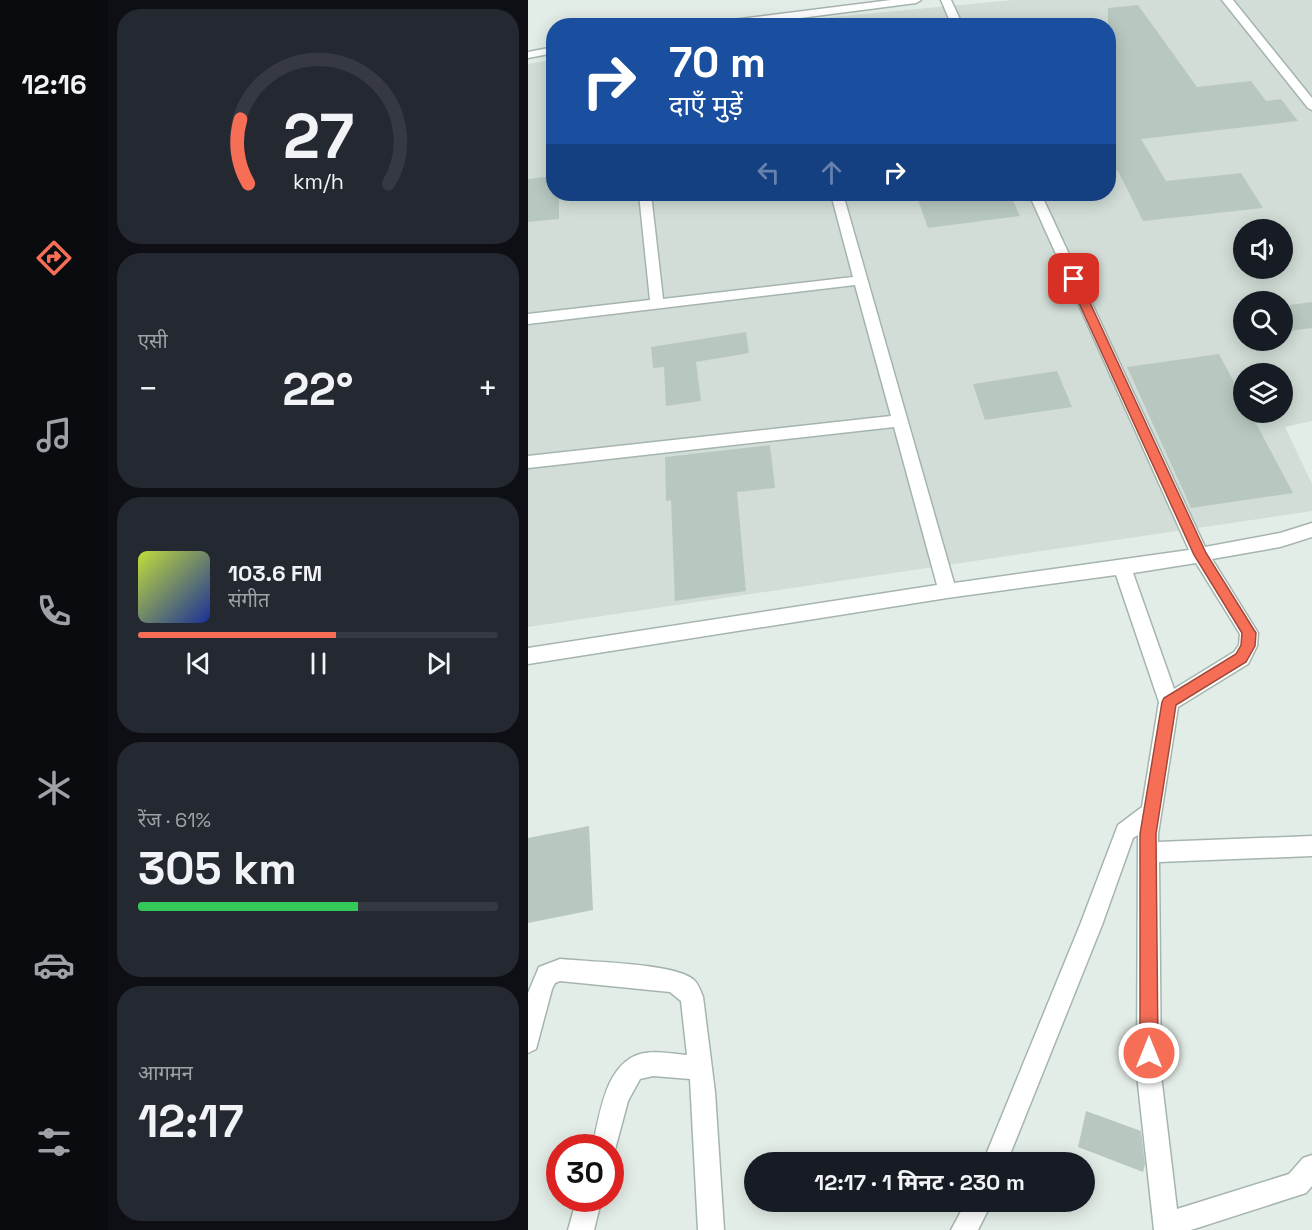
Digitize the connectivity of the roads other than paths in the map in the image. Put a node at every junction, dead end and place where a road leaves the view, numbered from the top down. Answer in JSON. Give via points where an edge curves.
{"nodes":[{"id":1,"x":916,"y":0,"type":"edge"},
{"id":2,"x":946,"y":0,"type":"edge"},
{"id":3,"x":1227,"y":0,"type":"edge"},
{"id":4,"x":802,"y":18,"type":"edge"},
{"id":5,"x":954,"y":18,"type":"edge"},
{"id":6,"x":546,"y":52,"type":"edge"},
{"id":7,"x":528,"y":55,"type":"edge"},
{"id":8,"x":1312,"y":106,"type":"edge"},
{"id":9,"x":646,"y":201,"type":"edge"},
{"id":10,"x":839,"y":201,"type":"edge"},
{"id":11,"x":1038,"y":201,"type":"edge"},
{"id":12,"x":861,"y":280,"type":"junction"},
{"id":13,"x":657,"y":304,"type":"junction"},
{"id":14,"x":528,"y":319,"type":"edge"},
{"id":15,"x":900,"y":421,"type":"junction"},
{"id":16,"x":528,"y":462,"type":"edge"},
{"id":17,"x":1310,"y":536,"type":"edge"},
{"id":18,"x":1200,"y":555,"type":"junction"},
{"id":19,"x":1122,"y":567,"type":"junction"},
{"id":20,"x":947,"y":591,"type":"junction"},
{"id":21,"x":528,"y":656,"type":"edge"},
{"id":22,"x":1169,"y":702,"type":"junction"},
{"id":23,"x":1151,"y":812,"type":"junction"},
{"id":24,"x":1312,"y":846,"type":"edge"},
{"id":25,"x":1148,"y":852,"type":"junction"},
{"id":26,"x":528,"y":1041,"type":"edge"},
{"id":27,"x":700,"y":1068,"type":"junction"},
{"id":28,"x":608,"y":1134,"type":"edge"},
{"id":29,"x":999,"y":1152,"type":"edge"},
{"id":30,"x":1312,"y":1167,"type":"edge"},
{"id":31,"x":586,"y":1212,"type":"edge"},
{"id":32,"x":974,"y":1212,"type":"edge"},
{"id":33,"x":1166,"y":1228,"type":"edge"},
{"id":34,"x":581,"y":1230,"type":"edge"},
{"id":35,"x":711,"y":1230,"type":"edge"},
{"id":36,"x":964,"y":1230,"type":"edge"}],
"edges":[{"from":1,"to":4,"type":"street"},
{"from":2,"to":5,"type":"street"},
{"from":3,"to":8,"type":"street"},
{"from":6,"to":7,"type":"street"},
{"from":9,"to":13,"type":"street"},
{"from":10,"to":12,"type":"street"},
{"from":11,"to":18,"type":"street"},
{"from":12,"to":13,"type":"street"},
{"from":12,"to":15,"type":"street"},
{"from":13,"to":14,"type":"street"},
{"from":15,"to":16,"type":"street"},
{"from":15,"to":20,"type":"street"},
{"from":17,"to":18,"type":"street"},
{"from":18,"to":19,"type":"street"},
{"from":18,"to":22,"type":"street","via":[[1249,633],[1248,646],[1241,658]]},
{"from":19,"to":20,"type":"street"},
{"from":19,"to":22,"type":"street"},
{"from":20,"to":21,"type":"street"},
{"from":22,"to":23,"type":"street"},
{"from":23,"to":25,"type":"street"},
{"from":23,"to":29,"type":"street","via":[[1125,832]]},
{"from":24,"to":25,"type":"street"},
{"from":25,"to":33,"type":"street","via":[[1149,1075]]},
{"from":26,"to":27,"type":"street","via":[[547,975],[560,970],[672,981],[686,988],[692,997]]},
{"from":27,"to":28,"type":"street","via":[[641,1065],[630,1070],[622,1081]]},
{"from":27,"to":35,"type":"street"},
{"from":30,"to":33,"type":"street","via":[[1297,1184]]},
{"from":31,"to":34,"type":"street"},
{"from":32,"to":36,"type":"street"}]}
